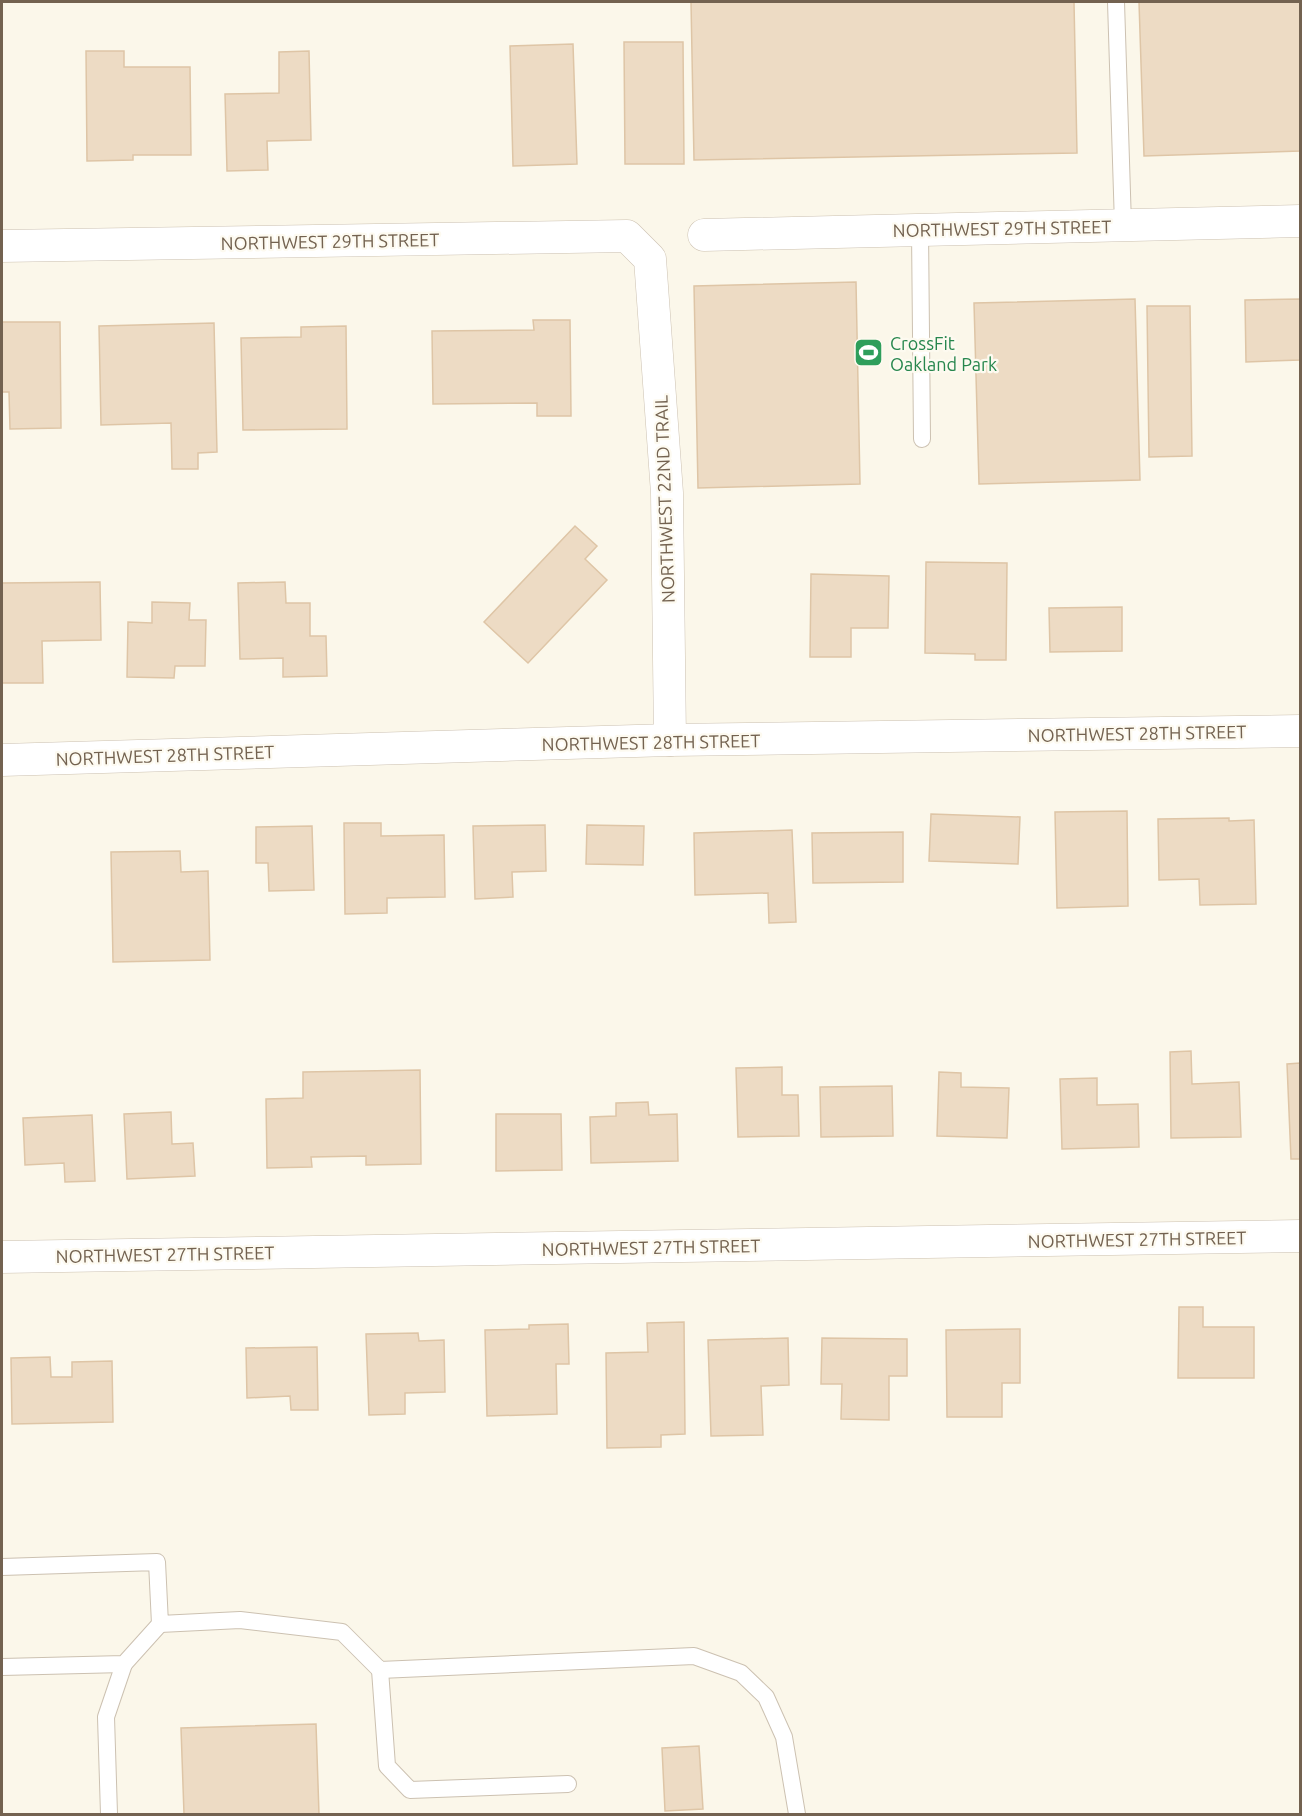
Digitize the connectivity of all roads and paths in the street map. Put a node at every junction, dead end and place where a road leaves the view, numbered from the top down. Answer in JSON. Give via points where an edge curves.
{"nodes":[{"id":1,"x":1116,"y":2,"type":"edge"},
{"id":2,"x":1300,"y":221,"type":"edge"},
{"id":3,"x":1123,"y":225,"type":"junction"},
{"id":4,"x":921,"y":230,"type":"junction"},
{"id":5,"x":704,"y":235,"type":"dead end"},
{"id":6,"x":2,"y":246,"type":"edge"},
{"id":7,"x":650,"y":259,"type":"joint"},
{"id":8,"x":922,"y":439,"type":"dead end"},
{"id":9,"x":1300,"y":731,"type":"edge"},
{"id":10,"x":670,"y":740,"type":"junction"},
{"id":11,"x":2,"y":760,"type":"edge"},
{"id":12,"x":1300,"y":1236,"type":"edge"},
{"id":13,"x":2,"y":1257,"type":"edge"},
{"id":14,"x":2,"y":1567,"type":"edge"},
{"id":15,"x":160,"y":1623,"type":"junction"},
{"id":16,"x":124,"y":1664,"type":"junction"},
{"id":17,"x":2,"y":1667,"type":"edge"},
{"id":18,"x":380,"y":1670,"type":"junction"},
{"id":19,"x":568,"y":1784,"type":"dead end"},
{"id":20,"x":109,"y":1815,"type":"edge"},
{"id":21,"x":797,"y":1815,"type":"edge"}],
"edges":[{"from":1,"to":3,"type":"lane"},
{"from":2,"to":3,"type":"street","name":"NORTHWEST 29TH STREET"},
{"from":3,"to":4,"type":"street","name":"NORTHWEST 29TH STREET"},
{"from":4,"to":5,"type":"street","name":"NORTHWEST 29TH STREET"},
{"from":4,"to":8,"type":"lane"},
{"from":6,"to":7,"type":"street","name":"NORTHWEST 29TH STREET","via":[[627,236]]},
{"from":7,"to":10,"type":"street","name":"NORTHWEST 22ND TRAIL","via":[[667,493]]},
{"from":9,"to":10,"type":"street","name":"NORTHWEST 28TH STREET"},
{"from":10,"to":11,"type":"street","name":"NORTHWEST 28TH STREET"},
{"from":12,"to":13,"type":"street","name":"NORTHWEST 27TH STREET"},
{"from":14,"to":15,"type":"lane","via":[[157,1562]]},
{"from":15,"to":16,"type":"lane"},
{"from":15,"to":18,"type":"lane","via":[[240,1620],[342,1632]]},
{"from":16,"to":17,"type":"lane"},
{"from":16,"to":20,"type":"lane","via":[[106,1717]]},
{"from":18,"to":19,"type":"lane","via":[[387,1767],[410,1790]]},
{"from":18,"to":21,"type":"lane","via":[[694,1656],[741,1673],[766,1697],[784,1737]]}]}
